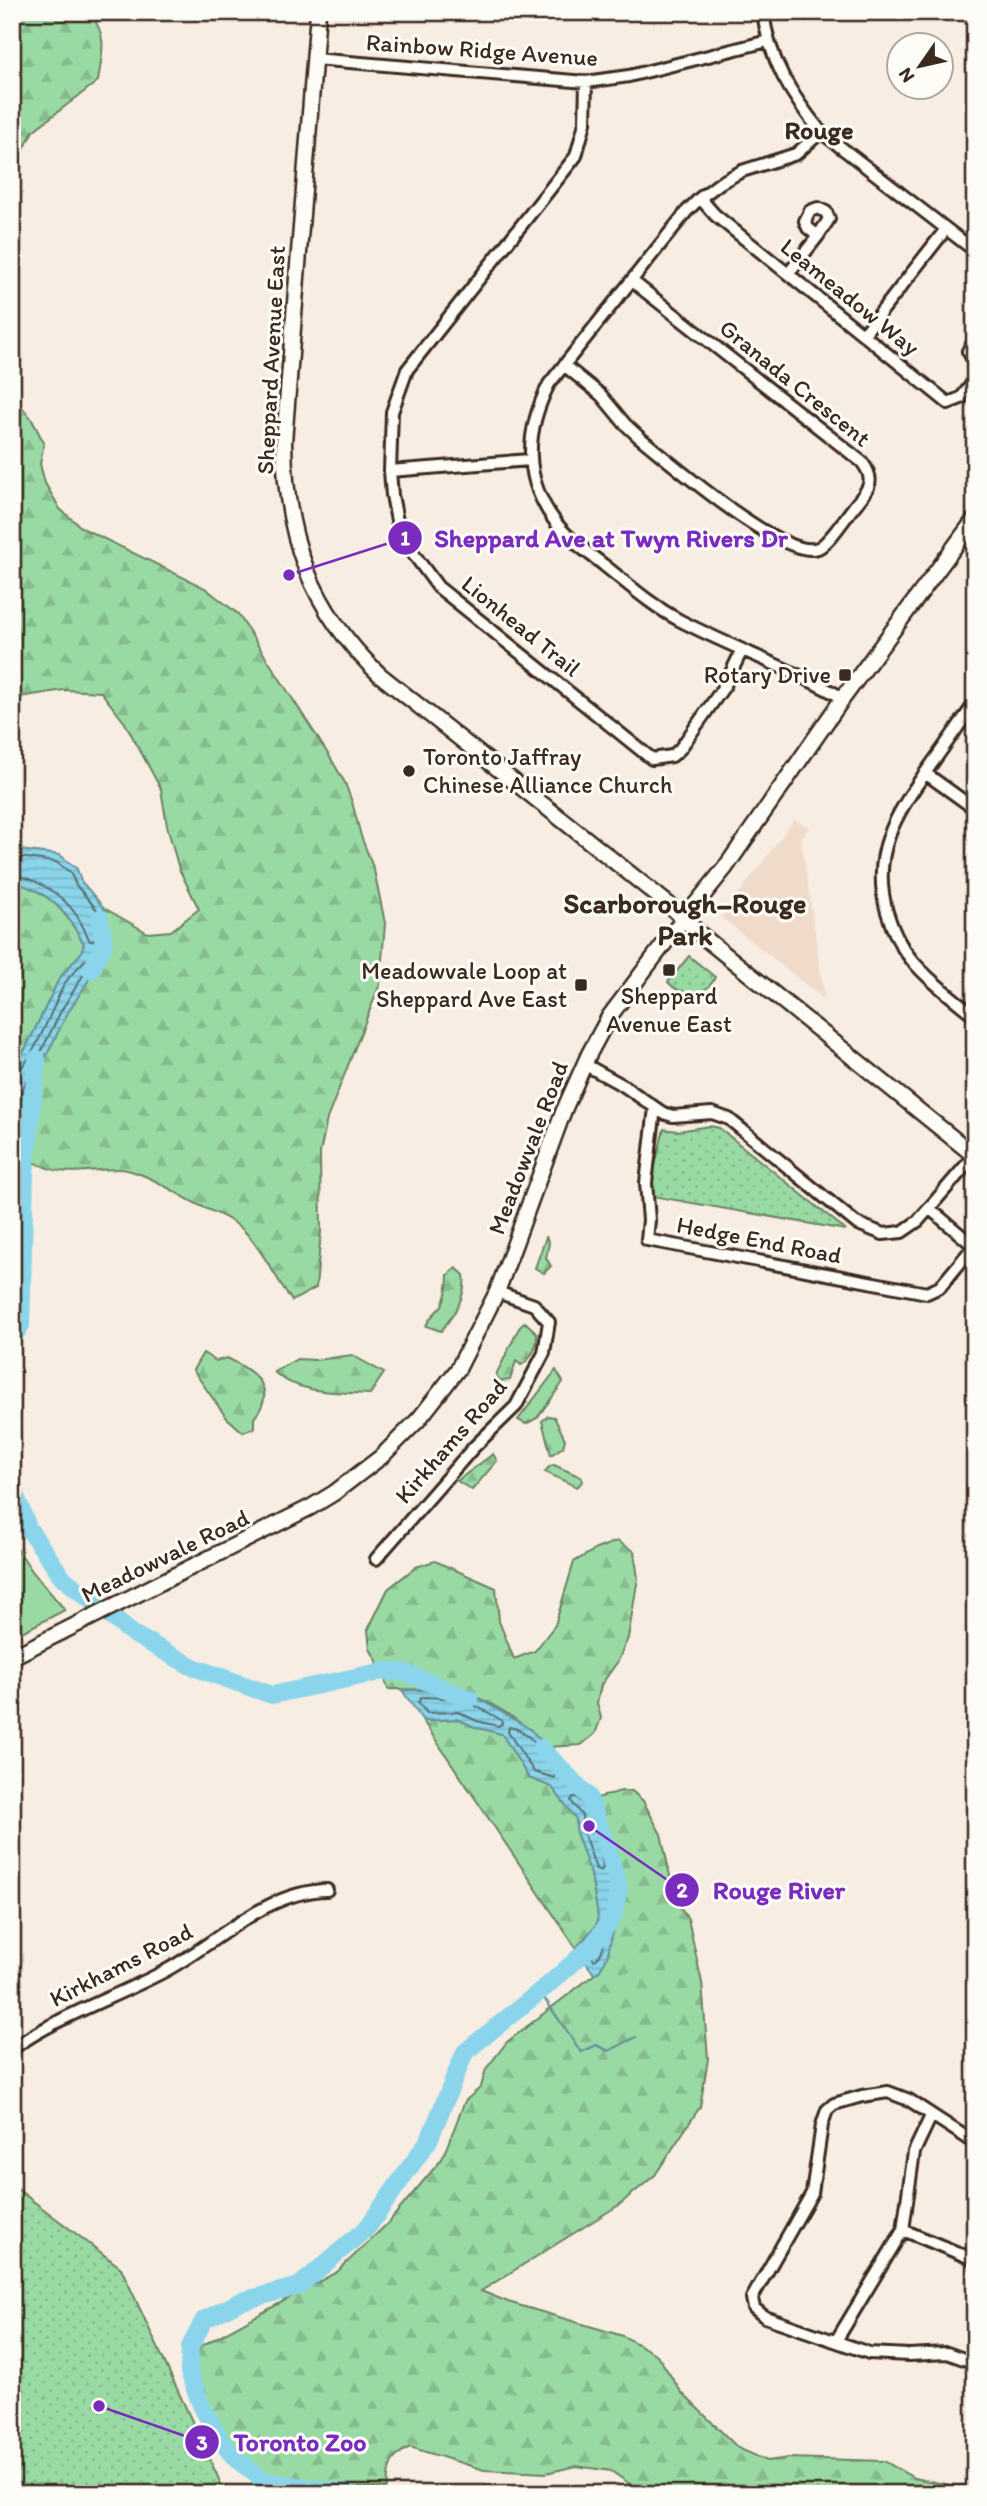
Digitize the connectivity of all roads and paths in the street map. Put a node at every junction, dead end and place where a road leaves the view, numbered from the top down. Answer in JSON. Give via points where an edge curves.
{"nodes":[{"id":1,"x":318,"y":12,"type":"edge"},
{"id":2,"x":763,"y":12,"type":"edge"},
{"id":3,"x":768,"y":41,"type":"junction"},
{"id":4,"x":314,"y":59,"type":"junction"},
{"id":5,"x":586,"y":82,"type":"junction"},
{"id":6,"x":821,"y":132,"type":"junction"},
{"id":7,"x":700,"y":198,"type":"junction"},
{"id":8,"x":946,"y":229,"type":"junction"},
{"id":9,"x":818,"y":236,"type":"dead end"},
{"id":10,"x":975,"y":251,"type":"edge"},
{"id":11,"x":788,"y":274,"type":"junction"},
{"id":12,"x":632,"y":281,"type":"junction"},
{"id":13,"x":863,"y":334,"type":"junction"},
{"id":14,"x":975,"y":340,"type":"edge"},
{"id":15,"x":975,"y":363,"type":"edge"},
{"id":16,"x":565,"y":365,"type":"junction"},
{"id":17,"x":975,"y":380,"type":"edge"},
{"id":18,"x":530,"y":460,"type":"junction"},
{"id":19,"x":390,"y":471,"type":"junction"},
{"id":20,"x":975,"y":519,"type":"edge"},
{"id":21,"x":742,"y":650,"type":"junction"},
{"id":22,"x":843,"y":698,"type":"junction"},
{"id":23,"x":975,"y":703,"type":"edge"},
{"id":24,"x":925,"y":773,"type":"junction"},
{"id":25,"x":975,"y":809,"type":"edge"},
{"id":26,"x":685,"y":919,"type":"junction"},
{"id":27,"x":975,"y":1016,"type":"edge"},
{"id":28,"x":584,"y":1065,"type":"junction"},
{"id":29,"x":655,"y":1108,"type":"junction"},
{"id":30,"x":975,"y":1156,"type":"edge"},
{"id":31,"x":929,"y":1208,"type":"junction"},
{"id":32,"x":974,"y":1247,"type":"edge"},
{"id":33,"x":497,"y":1292,"type":"junction"},
{"id":34,"x":376,"y":1559,"type":"dead end"},
{"id":35,"x":12,"y":1657,"type":"edge"},
{"id":36,"x":327,"y":1890,"type":"dead end"},
{"id":37,"x":12,"y":2049,"type":"edge"},
{"id":38,"x":931,"y":2116,"type":"junction"},
{"id":39,"x":975,"y":2143,"type":"edge"},
{"id":40,"x":903,"y":2230,"type":"junction"},
{"id":41,"x":975,"y":2260,"type":"edge"},
{"id":42,"x":836,"y":2342,"type":"junction"},
{"id":43,"x":975,"y":2363,"type":"edge"}],
"edges":[{"from":1,"to":4,"type":"main road","name":"Sheppard Avenue East"},
{"from":2,"to":3,"type":"street"},
{"from":3,"to":5,"type":"street","name":"Rainbow Ridge Avenue","via":[[629,76]]},
{"from":3,"to":6,"type":"street","via":[[783,78]]},
{"from":4,"to":5,"type":"street","name":"Rainbow Ridge Avenue"},
{"from":4,"to":26,"type":"main road","name":"Sheppard Avenue East","via":[[284,442],[286,486],[303,566],[327,613],[380,676]]},
{"from":5,"to":19,"type":"street","name":"Lionhead Trail","via":[[585,123],[576,156],[407,370],[393,412]]},
{"from":6,"to":7,"type":"street","via":[[796,154],[742,171]]},
{"from":6,"to":8,"type":"street"},
{"from":7,"to":11,"type":"street","name":"Leameadow Way"},
{"from":7,"to":12,"type":"street"},
{"from":8,"to":10,"type":"street"},
{"from":8,"to":13,"type":"street"},
{"from":9,"to":11,"type":"street"},
{"from":11,"to":13,"type":"street","name":"Leameadow Way"},
{"from":12,"to":16,"type":"street"},
{"from":12,"to":16,"type":"street","name":"Granada Crescent","via":[[862,462],[870,486],[832,534],[818,548],[804,549],[743,519],[639,437]]},
{"from":13,"to":17,"type":"street","name":"Leameadow Way","via":[[948,403],[961,398]]},
{"from":14,"to":15,"type":"street","via":[[968,351]]},
{"from":16,"to":18,"type":"street","via":[[538,406]]},
{"from":18,"to":19,"type":"street"},
{"from":18,"to":21,"type":"street","via":[[542,502],[576,543],[676,618]]},
{"from":19,"to":21,"type":"street","name":"Lionhead Trail","via":[[397,521],[438,587],[652,758],[672,756],[680,749],[725,685]]},
{"from":20,"to":22,"type":"main road","name":"Meadowvale Road"},
{"from":21,"to":22,"type":"street"},
{"from":22,"to":26,"type":"main road","name":"Meadowvale Road"},
{"from":23,"to":24,"type":"street"},
{"from":24,"to":25,"type":"street"},
{"from":24,"to":27,"type":"street","via":[[892,826],[883,855],[882,893],[902,948]]},
{"from":26,"to":28,"type":"main road","name":"Meadowvale Road","via":[[609,1017]]},
{"from":26,"to":30,"type":"main road","name":"Sheppard Avenue East"},
{"from":28,"to":29,"type":"street","name":"Hedge End Road"},
{"from":28,"to":33,"type":"main road","name":"Meadowvale Road"},
{"from":29,"to":31,"type":"street","name":"Hedge End Road","via":[[673,1116],[712,1113],[729,1119],[868,1230],[902,1232]]},
{"from":29,"to":32,"type":"street","name":"Hedge End Road","via":[[646,1183],[647,1241],[927,1293],[940,1287]]},
{"from":30,"to":31,"type":"street","name":"Hedge End Road"},
{"from":31,"to":32,"type":"street","name":"Hedge End Road"},
{"from":33,"to":34,"type":"street","name":"Kirkhams Road","via":[[534,1305],[549,1322],[544,1353],[516,1406]]},
{"from":33,"to":35,"type":"main road","name":"Meadowvale Road","via":[[458,1369],[419,1419],[381,1457],[334,1493]]},
{"from":36,"to":37,"type":"street","name":"Kirkhams Road","via":[[306,1890],[258,1912],[165,1971],[74,2012]]},
{"from":38,"to":39,"type":"street"},
{"from":38,"to":40,"type":"street","via":[[914,2152]]},
{"from":38,"to":42,"type":"street","via":[[888,2092],[834,2104],[827,2110],[811,2193],[752,2298],[754,2308],[765,2317]]},
{"from":40,"to":41,"type":"street"},
{"from":40,"to":42,"type":"street"},
{"from":42,"to":43,"type":"street","via":[[869,2353],[947,2353]]}]}
